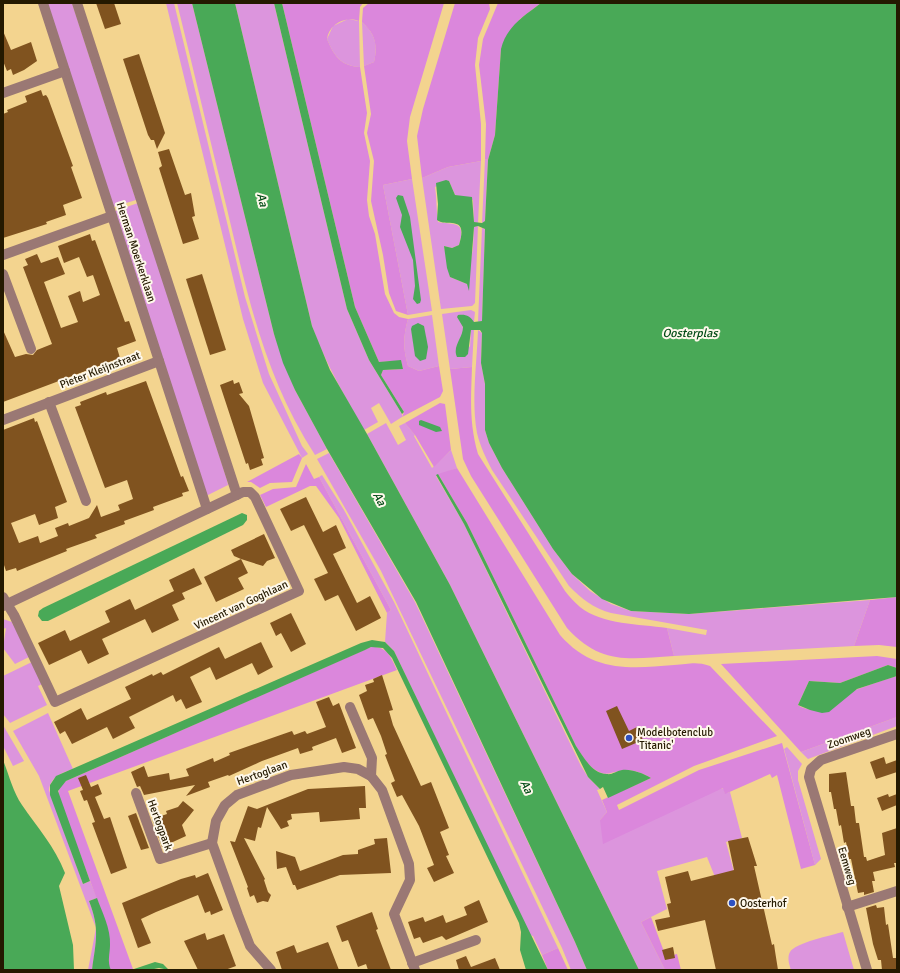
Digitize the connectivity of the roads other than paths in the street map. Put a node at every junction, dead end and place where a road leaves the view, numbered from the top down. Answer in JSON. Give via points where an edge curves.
{"nodes":[{"id":1,"x":43,"y":3,"type":"edge"},
{"id":2,"x":78,"y":3,"type":"edge"},
{"id":3,"x":65,"y":71,"type":"junction"},
{"id":4,"x":3,"y":93,"type":"edge"},
{"id":5,"x":112,"y":216,"type":"junction"},
{"id":6,"x":3,"y":256,"type":"edge"},
{"id":7,"x":3,"y":274,"type":"edge"},
{"id":8,"x":31,"y":349,"type":"dead end"},
{"id":9,"x":159,"y":361,"type":"junction"},
{"id":10,"x":49,"y":402,"type":"junction"},
{"id":11,"x":3,"y":420,"type":"edge"},
{"id":12,"x":237,"y":495,"type":"junction"},
{"id":13,"x":86,"y":501,"type":"dead end"},
{"id":14,"x":207,"y":509,"type":"junction"},
{"id":15,"x":4,"y":602,"type":"edge"},
{"id":16,"x":350,"y":707,"type":"dead end"},
{"id":17,"x":897,"y":734,"type":"edge"},
{"id":18,"x":811,"y":769,"type":"joint"},
{"id":19,"x":371,"y":776,"type":"junction"},
{"id":20,"x":136,"y":793,"type":"dead end"},
{"id":21,"x":212,"y":842,"type":"junction"},
{"id":22,"x":897,"y":892,"type":"edge"},
{"id":23,"x":847,"y":907,"type":"junction"},
{"id":24,"x":476,"y":940,"type":"dead end"},
{"id":25,"x":413,"y":966,"type":"edge"},
{"id":26,"x":271,"y":970,"type":"edge"},
{"id":27,"x":867,"y":970,"type":"edge"}],
"edges":[{"from":1,"to":3,"type":"street","name":"Herman Moerkerklaan"},
{"from":2,"to":12,"type":"street","name":"Herman Moerkerklaan"},
{"from":3,"to":4,"type":"street"},
{"from":3,"to":5,"type":"street","name":"Herman Moerkerklaan"},
{"from":5,"to":6,"type":"street"},
{"from":5,"to":9,"type":"street","name":"Herman Moerkerklaan"},
{"from":7,"to":8,"type":"street"},
{"from":9,"to":10,"type":"street","name":"Pieter Kleijnstraat"},
{"from":9,"to":14,"type":"street","name":"Herman Moerkerklaan"},
{"from":10,"to":11,"type":"street","name":"Pieter Kleijnstraat"},
{"from":10,"to":13,"type":"street"},
{"from":12,"to":14,"type":"street","name":"Vincent van Goghlaan"},
{"from":12,"to":15,"type":"street","name":"Vincent van Goghlaan","via":[[250,492],[255,497],[299,591],[55,702],[14,615]]},
{"from":14,"to":15,"type":"street","name":"Vincent van Goghlaan"},
{"from":16,"to":19,"type":"street","via":[[372,758]]},
{"from":17,"to":18,"type":"street","name":"Zoomweg","via":[[821,760]]},
{"from":18,"to":23,"type":"street","name":"Eemweg","via":[[810,784]]},
{"from":19,"to":21,"type":"street","name":"Hertoglaan","via":[[358,769],[344,767],[291,774],[237,795],[224,805],[217,818]]},
{"from":19,"to":25,"type":"street","via":[[382,790],[409,864],[410,880],[394,914]]},
{"from":20,"to":21,"type":"street","name":"Hertogpark","via":[[160,859]]},
{"from":21,"to":26,"type":"street","via":[[250,946]]},
{"from":22,"to":23,"type":"street"},
{"from":23,"to":27,"type":"street","name":"Eemweg"},
{"from":24,"to":25,"type":"street"}]}
